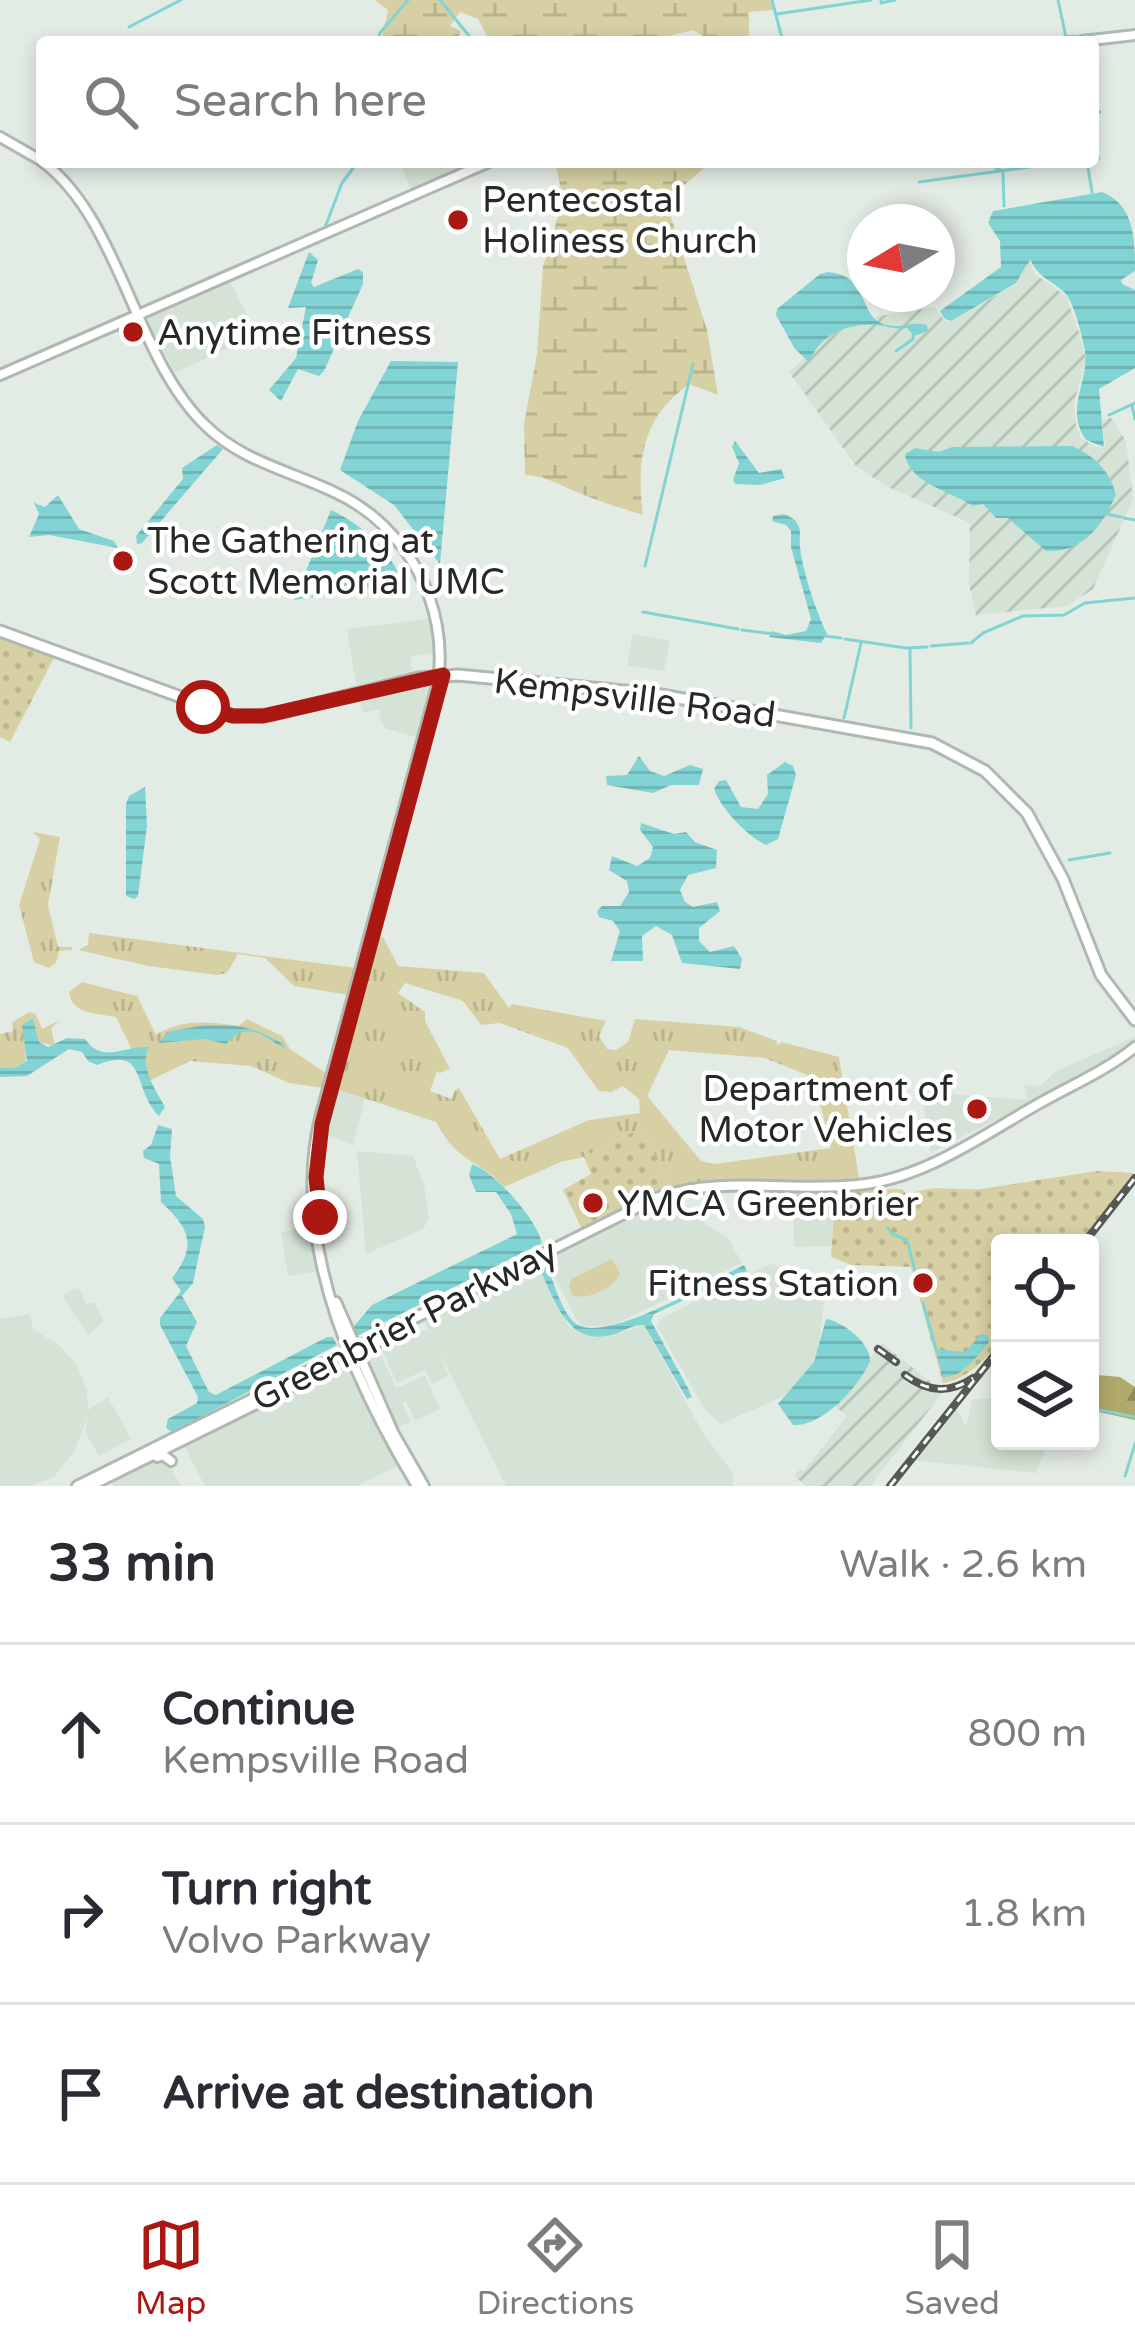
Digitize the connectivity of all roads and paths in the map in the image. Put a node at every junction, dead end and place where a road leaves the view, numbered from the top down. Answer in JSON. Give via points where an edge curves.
{"nodes":[{"id":1,"x":1135,"y":35,"type":"edge"},
{"id":2,"x":1099,"y":40,"type":"edge"},
{"id":3,"x":0,"y":135,"type":"edge"},
{"id":4,"x":36,"y":155,"type":"edge"},
{"id":5,"x":51,"y":168,"type":"edge"},
{"id":6,"x":475,"y":168,"type":"edge"},
{"id":7,"x":139,"y":314,"type":"junction"},
{"id":8,"x":0,"y":375,"type":"edge"},
{"id":9,"x":0,"y":628,"type":"edge"},
{"id":10,"x":441,"y":672,"type":"junction"},
{"id":11,"x":1135,"y":1016,"type":"edge"},
{"id":12,"x":1135,"y":1049,"type":"edge"},
{"id":13,"x":352,"y":1353,"type":"junction"},
{"id":14,"x":171,"y":1461,"type":"dead end"},
{"id":15,"x":128,"y":1468,"type":"junction"},
{"id":16,"x":77,"y":1486,"type":"edge"},
{"id":17,"x":90,"y":1486,"type":"edge"},
{"id":18,"x":421,"y":1486,"type":"edge"}],
"edges":[{"from":1,"to":2,"type":"main road"},
{"from":3,"to":4,"type":"main road"},
{"from":5,"to":7,"type":"main road","via":[[80,201]]},
{"from":6,"to":7,"type":"main road"},
{"from":7,"to":8,"type":"main road"},
{"from":7,"to":10,"type":"main road","via":[[192,412],[235,450],[355,498],[400,538],[430,589],[443,640]]},
{"from":9,"to":10,"type":"main road","name":"Kempsville Road","via":[[233,716],[271,715]]},
{"from":10,"to":11,"type":"main road","name":"Kempsville Road","via":[[660,690],[904,731],[958,749],[1005,781],[1032,812],[1104,970]]},
{"from":10,"to":13,"type":"main road","via":[[314,1150],[334,1318]]},
{"from":12,"to":13,"type":"main road","name":"Greenbrier Parkway","via":[[902,1180],[669,1198]]},
{"from":13,"to":15,"type":"main road","name":"Greenbrier Parkway"},
{"from":13,"to":16,"type":"main road","name":"Greenbrier Parkway"},
{"from":13,"to":18,"type":"main road","via":[[387,1437]]},
{"from":14,"to":15,"type":"main road","via":[[160,1455]]},
{"from":15,"to":17,"type":"main road","name":"Greenbrier Parkway"}]}
